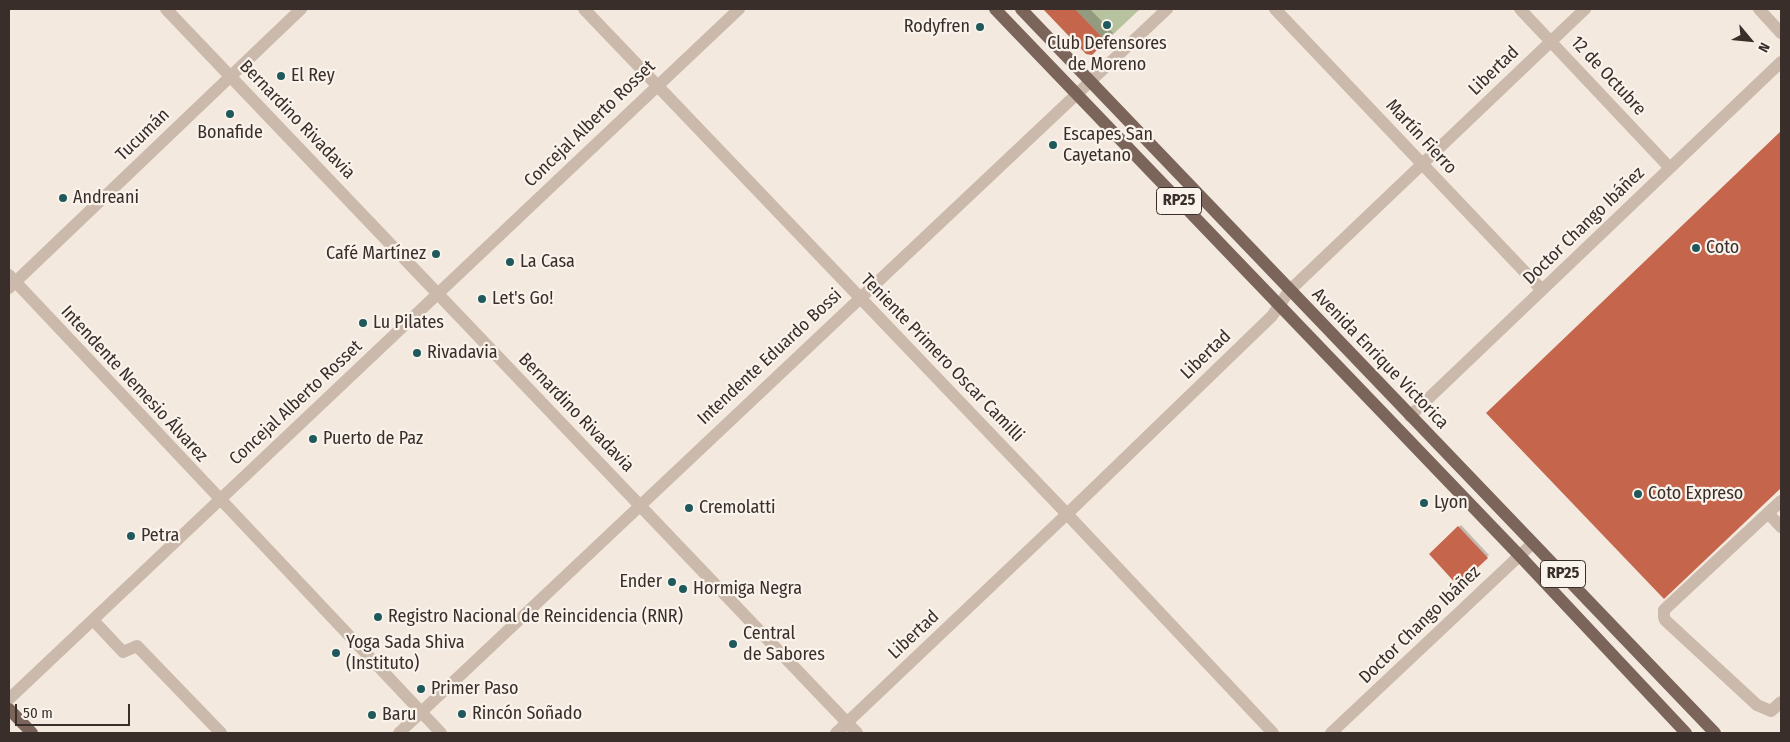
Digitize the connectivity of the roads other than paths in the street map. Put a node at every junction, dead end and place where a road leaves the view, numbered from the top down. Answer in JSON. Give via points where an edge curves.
{"nodes":[{"id":1,"x":166,"y":9,"type":"edge"},
{"id":2,"x":301,"y":9,"type":"edge"},
{"id":3,"x":584,"y":9,"type":"edge"},
{"id":4,"x":739,"y":9,"type":"edge"},
{"id":5,"x":995,"y":9,"type":"edge"},
{"id":6,"x":1021,"y":9,"type":"edge"},
{"id":7,"x":1167,"y":9,"type":"edge"},
{"id":8,"x":1275,"y":9,"type":"edge"},
{"id":9,"x":1520,"y":9,"type":"edge"},
{"id":10,"x":1585,"y":9,"type":"edge"},
{"id":11,"x":1759,"y":9,"type":"edge"},
{"id":12,"x":1781,"y":33,"type":"edge"},
{"id":13,"x":1551,"y":41,"type":"junction"},
{"id":14,"x":1781,"y":62,"type":"edge"},
{"id":15,"x":231,"y":76,"type":"junction"},
{"id":16,"x":1091,"y":82,"type":"junction"},
{"id":17,"x":657,"y":85,"type":"junction"},
{"id":18,"x":1078,"y":95,"type":"junction"},
{"id":19,"x":1422,"y":164,"type":"junction"},
{"id":20,"x":1670,"y":168,"type":"junction"},
{"id":21,"x":11,"y":282,"type":"edge"},
{"id":22,"x":1542,"y":290,"type":"junction"},
{"id":23,"x":1289,"y":291,"type":"junction"},
{"id":24,"x":438,"y":293,"type":"junction"},
{"id":25,"x":859,"y":297,"type":"junction"},
{"id":26,"x":1279,"y":306,"type":"junction"},
{"id":27,"x":1410,"y":416,"type":"junction"},
{"id":28,"x":219,"y":500,"type":"junction"},
{"id":29,"x":1781,"y":501,"type":"edge"},
{"id":30,"x":640,"y":505,"type":"junction"},
{"id":31,"x":1768,"y":513,"type":"junction"},
{"id":32,"x":1067,"y":514,"type":"junction"},
{"id":33,"x":1781,"y":527,"type":"edge"},
{"id":34,"x":1533,"y":543,"type":"junction"},
{"id":35,"x":1519,"y":555,"type":"junction"},
{"id":36,"x":93,"y":620,"type":"junction"},
{"id":37,"x":9,"y":699,"type":"edge"},
{"id":38,"x":1781,"y":702,"type":"edge"},
{"id":39,"x":9,"y":709,"type":"edge"},
{"id":40,"x":421,"y":713,"type":"junction"},
{"id":41,"x":847,"y":723,"type":"junction"},
{"id":42,"x":32,"y":733,"type":"edge"},
{"id":43,"x":221,"y":733,"type":"edge"},
{"id":44,"x":399,"y":733,"type":"edge"},
{"id":45,"x":440,"y":733,"type":"edge"},
{"id":46,"x":836,"y":733,"type":"edge"},
{"id":47,"x":857,"y":733,"type":"edge"},
{"id":48,"x":1273,"y":733,"type":"edge"},
{"id":49,"x":1331,"y":733,"type":"edge"},
{"id":50,"x":1686,"y":733,"type":"edge"},
{"id":51,"x":1715,"y":733,"type":"edge"}],
"edges":[{"from":1,"to":15,"type":"street","name":"Bernardino Rivadavia"},
{"from":2,"to":15,"type":"street","name":"Tucumán"},
{"from":3,"to":17,"type":"street","name":"Teniente Primero Oscar Camilli"},
{"from":4,"to":17,"type":"street","name":"Concejal Alberto Rosset"},
{"from":5,"to":18,"type":"main road","name":"Avenida Enrique Victorica","number":"RP25"},
{"from":6,"to":16,"type":"main road","name":"Avenida Enrique Victorica","number":"RP25"},
{"from":7,"to":16,"type":"street","name":"Intendente Eduardo Bossi"},
{"from":8,"to":19,"type":"street","name":"Martín Fierro"},
{"from":9,"to":13,"type":"street","name":"12 de Octubre"},
{"from":10,"to":13,"type":"street","name":"Libertad"},
{"from":11,"to":12,"type":"street"},
{"from":13,"to":19,"type":"street","name":"Libertad"},
{"from":13,"to":20,"type":"street","name":"12 de Octubre"},
{"from":14,"to":20,"type":"street","name":"Doctor Chango Ibáñez"},
{"from":15,"to":21,"type":"street","name":"Tucumán"},
{"from":15,"to":24,"type":"street","name":"Bernardino Rivadavia"},
{"from":16,"to":18,"type":"street","name":"Intendente Eduardo Bossi"},
{"from":16,"to":23,"type":"main road","name":"Avenida Enrique Victorica","number":"RP25"},
{"from":17,"to":24,"type":"street","name":"Concejal Alberto Rosset"},
{"from":17,"to":25,"type":"street","name":"Teniente Primero Oscar Camilli"},
{"from":18,"to":25,"type":"street","name":"Intendente Eduardo Bossi"},
{"from":18,"to":26,"type":"main road","name":"Avenida Enrique Victorica","number":"RP25"},
{"from":19,"to":22,"type":"street","name":"Martín Fierro"},
{"from":19,"to":23,"type":"street","name":"Libertad"},
{"from":20,"to":22,"type":"street","name":"Doctor Chango Ibáñez"},
{"from":21,"to":28,"type":"street","name":"Intendente Nemesio Álvarez"},
{"from":22,"to":27,"type":"street","name":"Doctor Chango Ibáñez"},
{"from":23,"to":26,"type":"street","name":"Libertad"},
{"from":23,"to":27,"type":"main road","name":"Avenida Enrique Victorica","number":"RP25"},
{"from":24,"to":28,"type":"street","name":"Concejal Alberto Rosset"},
{"from":24,"to":30,"type":"street","name":"Bernardino Rivadavia"},
{"from":25,"to":30,"type":"street","name":"Intendente Eduardo Bossi"},
{"from":25,"to":32,"type":"street","name":"Teniente Primero Oscar Camilli"},
{"from":26,"to":32,"type":"street","name":"Libertad"},
{"from":26,"to":35,"type":"main road","name":"Avenida Enrique Victorica","number":"RP25"},
{"from":27,"to":34,"type":"main road","name":"Avenida Enrique Victorica","number":"RP25"},
{"from":28,"to":36,"type":"street","name":"Concejal Alberto Rosset"},
{"from":28,"to":40,"type":"street","name":"Intendente Nemesio Álvarez"},
{"from":29,"to":31,"type":"street"},
{"from":30,"to":40,"type":"street","name":"Intendente Eduardo Bossi"},
{"from":30,"to":41,"type":"street","name":"Bernardino Rivadavia"},
{"from":31,"to":33,"type":"street"},
{"from":31,"to":38,"type":"street","via":[[1664,610],[1664,617],[1757,705],[1772,711]]},
{"from":32,"to":41,"type":"street","name":"Libertad"},
{"from":32,"to":48,"type":"street","name":"Teniente Primero Oscar Camilli"},
{"from":34,"to":35,"type":"street","name":"Doctor Chango Ibáñez"},
{"from":34,"to":51,"type":"main road","name":"Avenida Enrique Victorica","number":"RP25"},
{"from":35,"to":49,"type":"street","name":"Doctor Chango Ibáñez"},
{"from":35,"to":50,"type":"main road","name":"Avenida Enrique Victorica","number":"RP25"},
{"from":36,"to":37,"type":"street","name":"Concejal Alberto Rosset"},
{"from":36,"to":43,"type":"street","via":[[123,652],[137,646]]},
{"from":39,"to":42,"type":"main road"},
{"from":40,"to":44,"type":"street","name":"Intendente Eduardo Bossi"},
{"from":40,"to":45,"type":"street","name":"Intendente Nemesio Álvarez"},
{"from":41,"to":46,"type":"street","name":"Libertad"},
{"from":41,"to":47,"type":"street","name":"Bernardino Rivadavia"}]}
